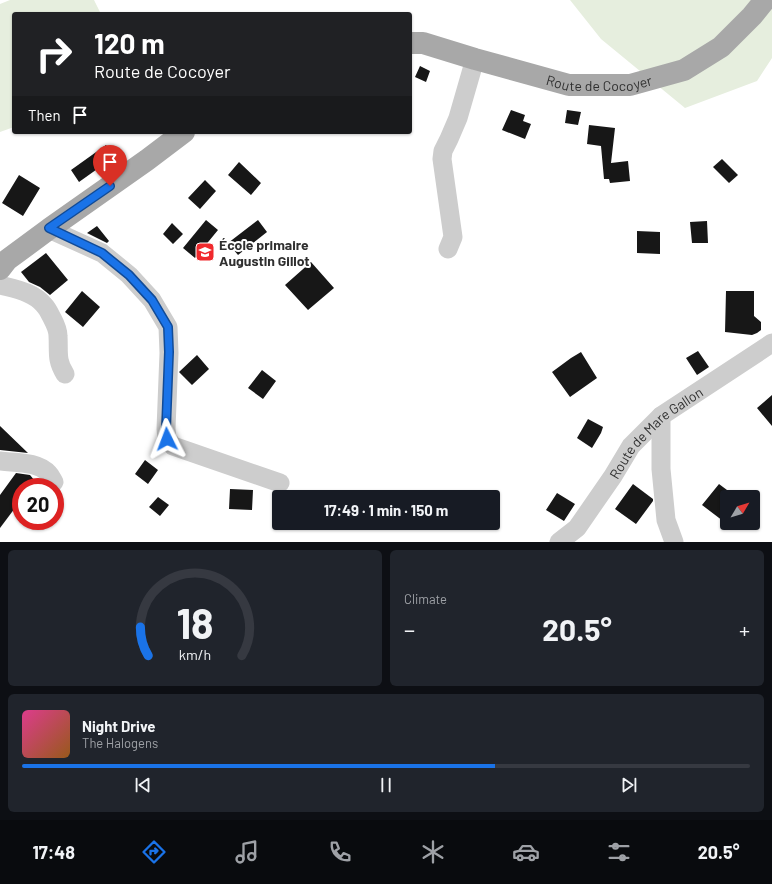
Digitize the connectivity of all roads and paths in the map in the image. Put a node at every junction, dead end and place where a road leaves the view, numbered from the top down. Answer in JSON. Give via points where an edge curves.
{"nodes":[{"id":1,"x":766,"y":0,"type":"edge"},
{"id":2,"x":412,"y":42,"type":"edge"},
{"id":3,"x":475,"y":59,"type":"junction"},
{"id":4,"x":181,"y":134,"type":"edge"},
{"id":5,"x":49,"y":228,"type":"junction"},
{"id":6,"x":448,"y":249,"type":"dead end"},
{"id":7,"x":0,"y":268,"type":"edge"},
{"id":8,"x":0,"y":284,"type":"edge"},
{"id":9,"x":772,"y":343,"type":"edge"},
{"id":10,"x":65,"y":374,"type":"dead end"},
{"id":11,"x":661,"y":416,"type":"junction"},
{"id":12,"x":0,"y":462,"type":"edge"},
{"id":13,"x":51,"y":478,"type":"edge"},
{"id":14,"x":280,"y":483,"type":"dead end"},
{"id":15,"x":559,"y":542,"type":"edge"},
{"id":16,"x":674,"y":542,"type":"edge"}],
"edges":[{"from":1,"to":3,"type":"main road","name":"Route de Cocoyer","via":[[721,47],[697,62],[684,70],[630,85],[569,85]]},
{"from":2,"to":3,"type":"main road","name":"Route de Cocoyer","via":[[423,43]]},
{"from":3,"to":6,"type":"street","via":[[458,118],[443,151],[442,160],[453,237]]},
{"from":4,"to":5,"type":"main road"},
{"from":5,"to":7,"type":"main road"},
{"from":5,"to":14,"type":"street","via":[[102,253],[129,275],[152,300],[168,327],[166,429],[167,439],[173,446]]},
{"from":8,"to":10,"type":"street","via":[[31,294],[44,305],[56,325],[58,360]]},
{"from":9,"to":11,"type":"street","name":"Route de Mare Gallon"},
{"from":11,"to":15,"type":"street","name":"Route de Mare Gallon","via":[[631,446],[577,528]]},
{"from":11,"to":16,"type":"street","via":[[661,469],[666,520]]},
{"from":12,"to":13,"type":"street","via":[[33,464]]}]}
